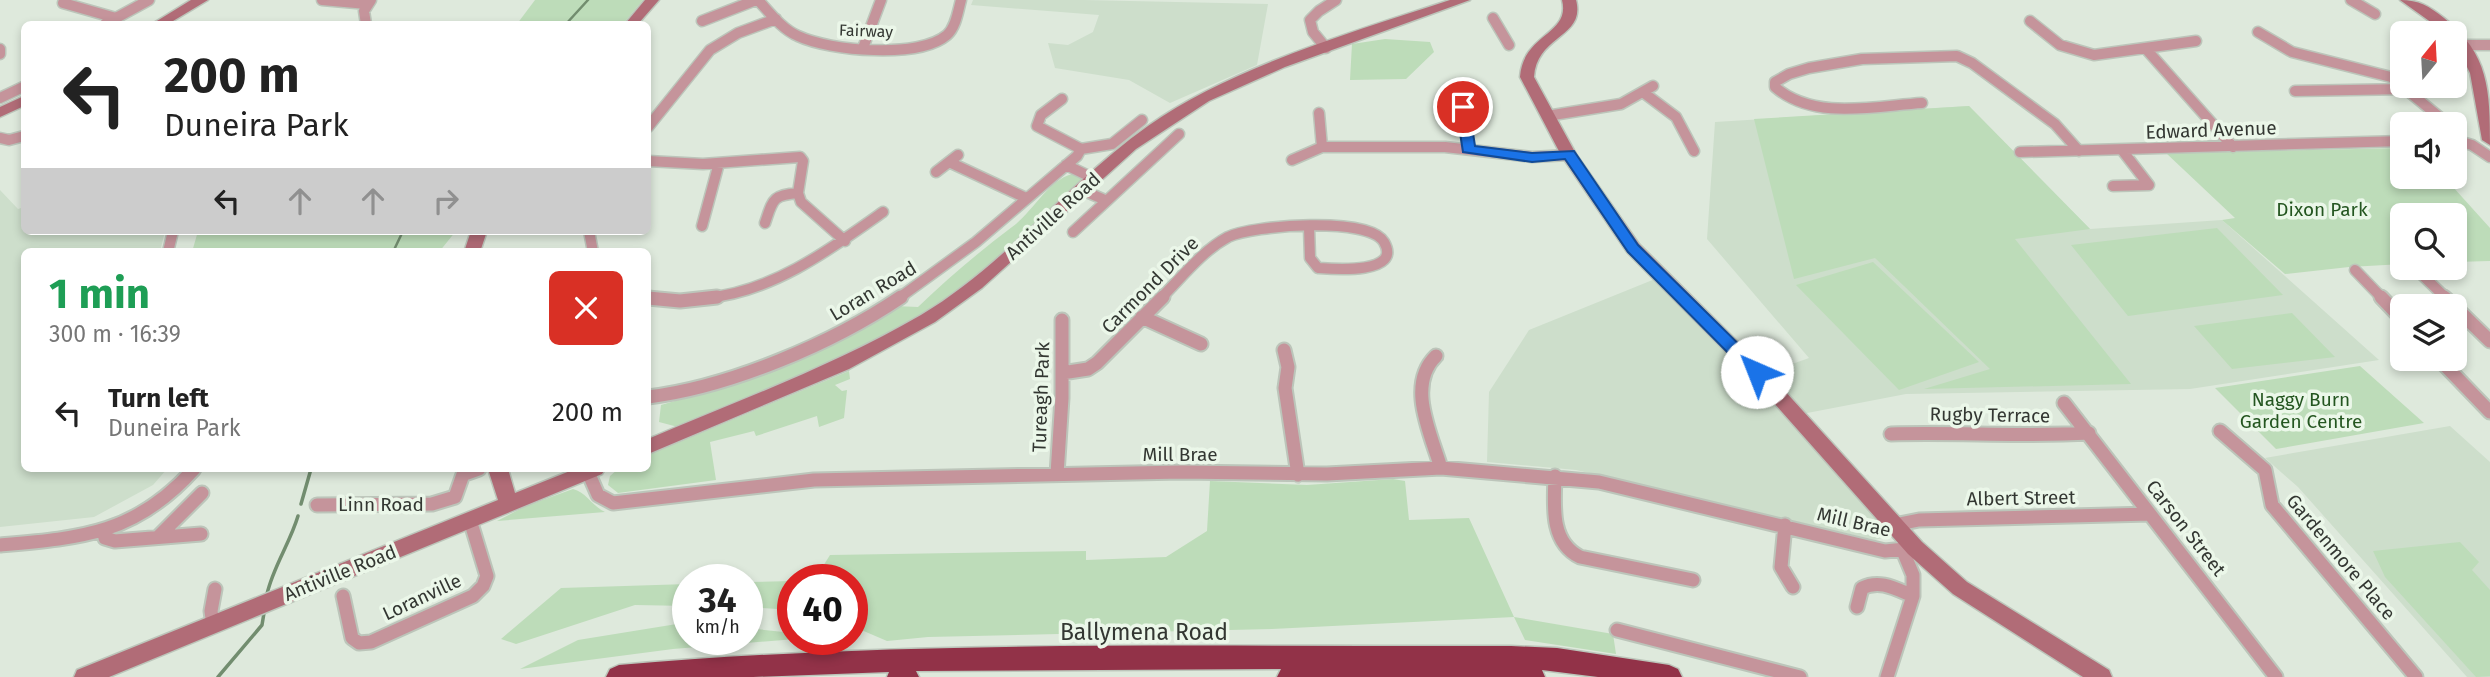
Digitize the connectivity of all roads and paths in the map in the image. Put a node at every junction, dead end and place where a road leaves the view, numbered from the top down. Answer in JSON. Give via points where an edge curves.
{"nodes":[{"id":1,"x":149,"y":0,"type":"edge"},
{"id":2,"x":201,"y":0,"type":"edge"},
{"id":3,"x":322,"y":0,"type":"edge"},
{"id":4,"x":652,"y":0,"type":"edge"},
{"id":5,"x":757,"y":0,"type":"edge"},
{"id":6,"x":881,"y":0,"type":"edge"},
{"id":7,"x":961,"y":0,"type":"edge"},
{"id":8,"x":1336,"y":0,"type":"edge"},
{"id":9,"x":1463,"y":0,"type":"edge"},
{"id":10,"x":1569,"y":0,"type":"edge"},
{"id":11,"x":2351,"y":0,"type":"edge"},
{"id":12,"x":2407,"y":0,"type":"edge"},
{"id":13,"x":369,"y":2,"type":"edge"},
{"id":14,"x":71,"y":3,"type":"edge"},
{"id":15,"x":2375,"y":14,"type":"dead end"},
{"id":16,"x":116,"y":18,"type":"junction"},
{"id":17,"x":1493,"y":18,"type":"dead end"},
{"id":18,"x":776,"y":19,"type":"junction"},
{"id":19,"x":111,"y":21,"type":"edge"},
{"id":20,"x":164,"y":21,"type":"edge"},
{"id":21,"x":366,"y":21,"type":"edge"},
{"id":22,"x":634,"y":21,"type":"edge"},
{"id":23,"x":702,"y":21,"type":"dead end"},
{"id":24,"x":2030,"y":21,"type":"dead end"},
{"id":25,"x":2438,"y":21,"type":"edge"},
{"id":26,"x":2258,"y":32,"type":"dead end"},
{"id":27,"x":2468,"y":40,"type":"edge"},
{"id":28,"x":2196,"y":41,"type":"dead end"},
{"id":29,"x":1508,"y":45,"type":"dead end"},
{"id":30,"x":2490,"y":45,"type":"edge"},
{"id":31,"x":863,"y":48,"type":"junction"},
{"id":32,"x":1326,"y":48,"type":"junction"},
{"id":33,"x":2146,"y":49,"type":"junction"},
{"id":34,"x":2468,"y":52,"type":"edge"},
{"id":35,"x":2390,"y":77,"type":"edge"},
{"id":36,"x":2390,"y":89,"type":"edge"},
{"id":37,"x":2295,"y":91,"type":"dead end"},
{"id":38,"x":13,"y":93,"type":"edge"},
{"id":39,"x":2417,"y":98,"type":"edge"},
{"id":40,"x":1062,"y":99,"type":"dead end"},
{"id":41,"x":1922,"y":103,"type":"dead end"},
{"id":42,"x":1463,"y":107,"type":"dead end"},
{"id":43,"x":2434,"y":112,"type":"edge"},
{"id":44,"x":0,"y":113,"type":"edge"},
{"id":45,"x":1319,"y":113,"type":"dead end"},
{"id":46,"x":1546,"y":116,"type":"junction"},
{"id":47,"x":1142,"y":120,"type":"dead end"},
{"id":48,"x":651,"y":123,"type":"edge"},
{"id":49,"x":1179,"y":134,"type":"dead end"},
{"id":50,"x":21,"y":137,"type":"edge"},
{"id":51,"x":0,"y":138,"type":"edge"},
{"id":52,"x":2490,"y":140,"type":"edge"},
{"id":53,"x":2390,"y":142,"type":"edge"},
{"id":54,"x":2467,"y":145,"type":"edge"},
{"id":55,"x":1322,"y":147,"type":"junction"},
{"id":56,"x":2233,"y":147,"type":"junction"},
{"id":57,"x":1081,"y":149,"type":"junction"},
{"id":58,"x":1468,"y":149,"type":"junction"},
{"id":59,"x":2122,"y":150,"type":"junction"},
{"id":60,"x":1694,"y":151,"type":"dead end"},
{"id":61,"x":2079,"y":151,"type":"junction"},
{"id":62,"x":2020,"y":152,"type":"dead end"},
{"id":63,"x":1569,"y":155,"type":"junction"},
{"id":64,"x":2490,"y":157,"type":"edge"},
{"id":65,"x":1292,"y":160,"type":"dead end"},
{"id":66,"x":651,"y":161,"type":"edge"},
{"id":67,"x":719,"y":163,"type":"junction"},
{"id":68,"x":1066,"y":165,"type":"junction"},
{"id":69,"x":936,"y":172,"type":"dead end"},
{"id":70,"x":1095,"y":179,"type":"junction"},
{"id":71,"x":2113,"y":186,"type":"dead end"},
{"id":72,"x":1082,"y":190,"type":"junction"},
{"id":73,"x":798,"y":193,"type":"junction"},
{"id":74,"x":1026,"y":198,"type":"junction"},
{"id":75,"x":1105,"y":200,"type":"junction"},
{"id":76,"x":883,"y":212,"type":"dead end"},
{"id":77,"x":765,"y":223,"type":"dead end"},
{"id":78,"x":702,"y":226,"type":"dead end"},
{"id":79,"x":1309,"y":227,"type":"junction"},
{"id":80,"x":1073,"y":232,"type":"dead end"},
{"id":81,"x":845,"y":241,"type":"junction"},
{"id":82,"x":2355,"y":270,"type":"dead end"},
{"id":83,"x":2427,"y":280,"type":"edge"},
{"id":84,"x":2442,"y":294,"type":"edge"},
{"id":85,"x":651,"y":298,"type":"edge"},
{"id":86,"x":2390,"y":306,"type":"edge"},
{"id":87,"x":1143,"y":317,"type":"junction"},
{"id":88,"x":2467,"y":319,"type":"edge"},
{"id":89,"x":1062,"y":320,"type":"dead end"},
{"id":90,"x":2490,"y":341,"type":"edge"},
{"id":91,"x":1201,"y":344,"type":"dead end"},
{"id":92,"x":1284,"y":350,"type":"dead end"},
{"id":93,"x":1436,"y":355,"type":"dead end"},
{"id":94,"x":2451,"y":371,"type":"edge"},
{"id":95,"x":1062,"y":373,"type":"junction"},
{"id":96,"x":651,"y":396,"type":"edge"},
{"id":97,"x":2064,"y":403,"type":"dead end"},
{"id":98,"x":2490,"y":412,"type":"edge"},
{"id":99,"x":2220,"y":431,"type":"dead end"},
{"id":100,"x":1891,"y":433,"type":"dead end"},
{"id":101,"x":2089,"y":433,"type":"junction"},
{"id":102,"x":651,"y":446,"type":"edge"},
{"id":103,"x":1441,"y":468,"type":"junction"},
{"id":104,"x":191,"y":472,"type":"edge"},
{"id":105,"x":469,"y":472,"type":"edge"},
{"id":106,"x":499,"y":472,"type":"edge"},
{"id":107,"x":589,"y":472,"type":"edge"},
{"id":108,"x":592,"y":472,"type":"edge"},
{"id":109,"x":1057,"y":474,"type":"junction"},
{"id":110,"x":1298,"y":475,"type":"junction"},
{"id":111,"x":1555,"y":476,"type":"junction"},
{"id":112,"x":202,"y":493,"type":"dead end"},
{"id":113,"x":509,"y":504,"type":"junction"},
{"id":114,"x":317,"y":505,"type":"dead end"},
{"id":115,"x":2150,"y":514,"type":"junction"},
{"id":116,"x":470,"y":520,"type":"junction"},
{"id":117,"x":1785,"y":525,"type":"junction"},
{"id":118,"x":1894,"y":525,"type":"junction"},
{"id":119,"x":104,"y":531,"type":"junction"},
{"id":120,"x":201,"y":534,"type":"dead end"},
{"id":121,"x":159,"y":536,"type":"junction"},
{"id":122,"x":0,"y":545,"type":"edge"},
{"id":123,"x":1909,"y":550,"type":"junction"},
{"id":124,"x":1693,"y":580,"type":"dead end"},
{"id":125,"x":1793,"y":587,"type":"dead end"},
{"id":126,"x":215,"y":589,"type":"dead end"},
{"id":127,"x":343,"y":596,"type":"dead end"},
{"id":128,"x":1913,"y":596,"type":"junction"},
{"id":129,"x":1857,"y":607,"type":"dead end"},
{"id":130,"x":213,"y":625,"type":"junction"},
{"id":131,"x":1617,"y":630,"type":"dead end"},
{"id":132,"x":85,"y":677,"type":"edge"},
{"id":133,"x":619,"y":677,"type":"edge"},
{"id":134,"x":900,"y":677,"type":"edge"},
{"id":135,"x":906,"y":677,"type":"edge"},
{"id":136,"x":1290,"y":677,"type":"edge"},
{"id":137,"x":1532,"y":677,"type":"edge"},
{"id":138,"x":1669,"y":677,"type":"edge"},
{"id":139,"x":1800,"y":677,"type":"edge"},
{"id":140,"x":1887,"y":677,"type":"edge"},
{"id":141,"x":2101,"y":677,"type":"edge"},
{"id":142,"x":2276,"y":677,"type":"edge"},
{"id":143,"x":2416,"y":677,"type":"edge"}],
"edges":[{"from":1,"to":16,"type":"street"},
{"from":2,"to":20,"type":"street"},
{"from":3,"to":13,"type":"street"},
{"from":4,"to":22,"type":"street"},
{"from":5,"to":18,"type":"street","name":"Fairway"},
{"from":5,"to":23,"type":"street"},
{"from":6,"to":31,"type":"street"},
{"from":7,"to":31,"type":"street","name":"Fairway","via":[[953,27],[939,41],[917,47]]},
{"from":8,"to":32,"type":"street","via":[[1308,23]]},
{"from":9,"to":32,"type":"street","name":"Antiville Road"},
{"from":10,"to":46,"type":"street","via":[[1570,20],[1532,51],[1526,70],[1529,86]]},
{"from":11,"to":15,"type":"street"},
{"from":12,"to":25,"type":"street"},
{"from":13,"to":21,"type":"street"},
{"from":14,"to":16,"type":"street"},
{"from":16,"to":19,"type":"street"},
{"from":17,"to":29,"type":"street"},
{"from":18,"to":31,"type":"street","name":"Fairway","via":[[809,41]]},
{"from":18,"to":48,"type":"street","via":[[710,50]]},
{"from":24,"to":33,"type":"street","via":[[2060,45],[2081,53]]},
{"from":26,"to":35,"type":"street","via":[[2292,52]]},
{"from":27,"to":30,"type":"street"},
{"from":28,"to":33,"type":"street"},
{"from":32,"to":70,"type":"street","name":"Antiville Road","via":[[1203,97],[1156,126]]},
{"from":33,"to":56,"type":"street"},
{"from":34,"to":52,"type":"street","via":[[2479,68]]},
{"from":36,"to":37,"type":"street"},
{"from":38,"to":44,"type":"street"},
{"from":39,"to":43,"type":"street"},
{"from":40,"to":57,"type":"street","via":[[1037,123]]},
{"from":41,"to":61,"type":"street","via":[[1816,107],[1783,95],[1775,82],[1796,70],[1825,64],[1957,57],[1972,63],[2054,124]]},
{"from":42,"to":58,"type":"street"},
{"from":45,"to":55,"type":"street"},
{"from":46,"to":60,"type":"street","via":[[1614,106],[1648,90],[1676,117]]},
{"from":46,"to":63,"type":"street"},
{"from":47,"to":57,"type":"street","via":[[1111,145]]},
{"from":49,"to":75,"type":"street"},
{"from":50,"to":51,"type":"street"},
{"from":53,"to":56,"type":"street","name":"Edward Avenue"},
{"from":54,"to":64,"type":"street"},
{"from":55,"to":58,"type":"street"},
{"from":55,"to":65,"type":"street"},
{"from":56,"to":59,"type":"street","name":"Edward Avenue"},
{"from":57,"to":68,"type":"street","name":"Loran Road"},
{"from":58,"to":63,"type":"street","via":[[1532,157]]},
{"from":59,"to":61,"type":"street","name":"Edward Avenue"},
{"from":59,"to":71,"type":"street","via":[[2150,185]]},
{"from":61,"to":62,"type":"street","name":"Edward Avenue"},
{"from":63,"to":118,"type":"street","via":[[1633,248],[1757,372]]},
{"from":66,"to":67,"type":"street"},
{"from":67,"to":73,"type":"street","via":[[800,157]]},
{"from":67,"to":78,"type":"street"},
{"from":68,"to":70,"type":"street"},
{"from":68,"to":74,"type":"street","name":"Loran Road"},
{"from":69,"to":74,"type":"street","via":[[954,158]]},
{"from":70,"to":72,"type":"street","name":"Antiville Road"},
{"from":72,"to":75,"type":"street"},
{"from":72,"to":102,"type":"street","name":"Antiville Road","via":[[976,284],[902,335]]},
{"from":73,"to":77,"type":"street","via":[[775,198]]},
{"from":73,"to":81,"type":"street","via":[[803,205]]},
{"from":74,"to":96,"type":"street","name":"Loran Road","via":[[955,259],[866,319],[740,374]]},
{"from":75,"to":80,"type":"street"},
{"from":76,"to":81,"type":"street"},
{"from":79,"to":79,"type":"street","name":"Carmond Drive","via":[[1368,230],[1380,236],[1386,254],[1383,261],[1364,269],[1318,268],[1310,258]]},
{"from":79,"to":87,"type":"street","name":"Carmond Drive","via":[[1263,228],[1226,238]]},
{"from":81,"to":85,"type":"street","via":[[779,276],[731,294],[696,300]]},
{"from":82,"to":86,"type":"street"},
{"from":83,"to":84,"type":"street"},
{"from":87,"to":91,"type":"street"},
{"from":87,"to":95,"type":"street","name":"Carmond Drive","via":[[1088,369]]},
{"from":88,"to":90,"type":"street"},
{"from":89,"to":95,"type":"street","name":"Tureagh Park"},
{"from":92,"to":110,"type":"street"},
{"from":93,"to":103,"type":"street","via":[[1423,367],[1420,387]]},
{"from":94,"to":98,"type":"street"},
{"from":95,"to":109,"type":"street","name":"Tureagh Park"},
{"from":97,"to":101,"type":"street","name":"Carson Street"},
{"from":99,"to":143,"type":"street","name":"Gardenmore Place","via":[[2265,470],[2272,505]]},
{"from":100,"to":101,"type":"street","name":"Rugby Terrace"},
{"from":101,"to":115,"type":"street","name":"Carson Street"},
{"from":103,"to":110,"type":"street","name":"Mill Brae"},
{"from":103,"to":111,"type":"street","name":"Mill Brae"},
{"from":104,"to":119,"type":"street","via":[[162,502]]},
{"from":105,"to":114,"type":"street","name":"Linn Road","via":[[455,497],[432,504]]},
{"from":106,"to":113,"type":"street"},
{"from":107,"to":113,"type":"street","name":"Antiville Road"},
{"from":108,"to":109,"type":"street","name":"Mill Brae","via":[[598,495],[613,503],[814,480]]},
{"from":109,"to":110,"type":"street","name":"Mill Brae"},
{"from":111,"to":117,"type":"street","name":"Mill Brae","via":[[1626,487]]},
{"from":111,"to":124,"type":"street","via":[[1554,518],[1571,553]]},
{"from":112,"to":121,"type":"street"},
{"from":113,"to":116,"type":"street","name":"Antiville Road"},
{"from":115,"to":118,"type":"street","name":"Albert Street","via":[[1919,520]]},
{"from":115,"to":142,"type":"street","name":"Carson Street"},
{"from":116,"to":127,"type":"street","name":"Loranville","via":[[487,576],[473,596],[366,643],[352,638]]},
{"from":116,"to":130,"type":"street","name":"Antiville Road"},
{"from":117,"to":123,"type":"street","name":"Mill Brae","via":[[1860,545]]},
{"from":117,"to":125,"type":"street","via":[[1781,567]]},
{"from":118,"to":123,"type":"street"},
{"from":119,"to":121,"type":"street","via":[[105,538],[115,541]]},
{"from":119,"to":122,"type":"street"},
{"from":120,"to":121,"type":"street"},
{"from":123,"to":128,"type":"street"},
{"from":123,"to":141,"type":"street","via":[[1960,588]]},
{"from":126,"to":130,"type":"street"},
{"from":128,"to":129,"type":"street","via":[[1869,584]]},
{"from":128,"to":140,"type":"street"},
{"from":130,"to":132,"type":"street","name":"Antiville Road"},
{"from":131,"to":139,"type":"street"},
{"from":133,"to":138,"type":"highway","name":"Ballymena Road","via":[[897,660],[1499,657],[1557,659]]},
{"from":134,"to":135,"type":"highway"},
{"from":136,"to":137,"type":"highway"}]}
